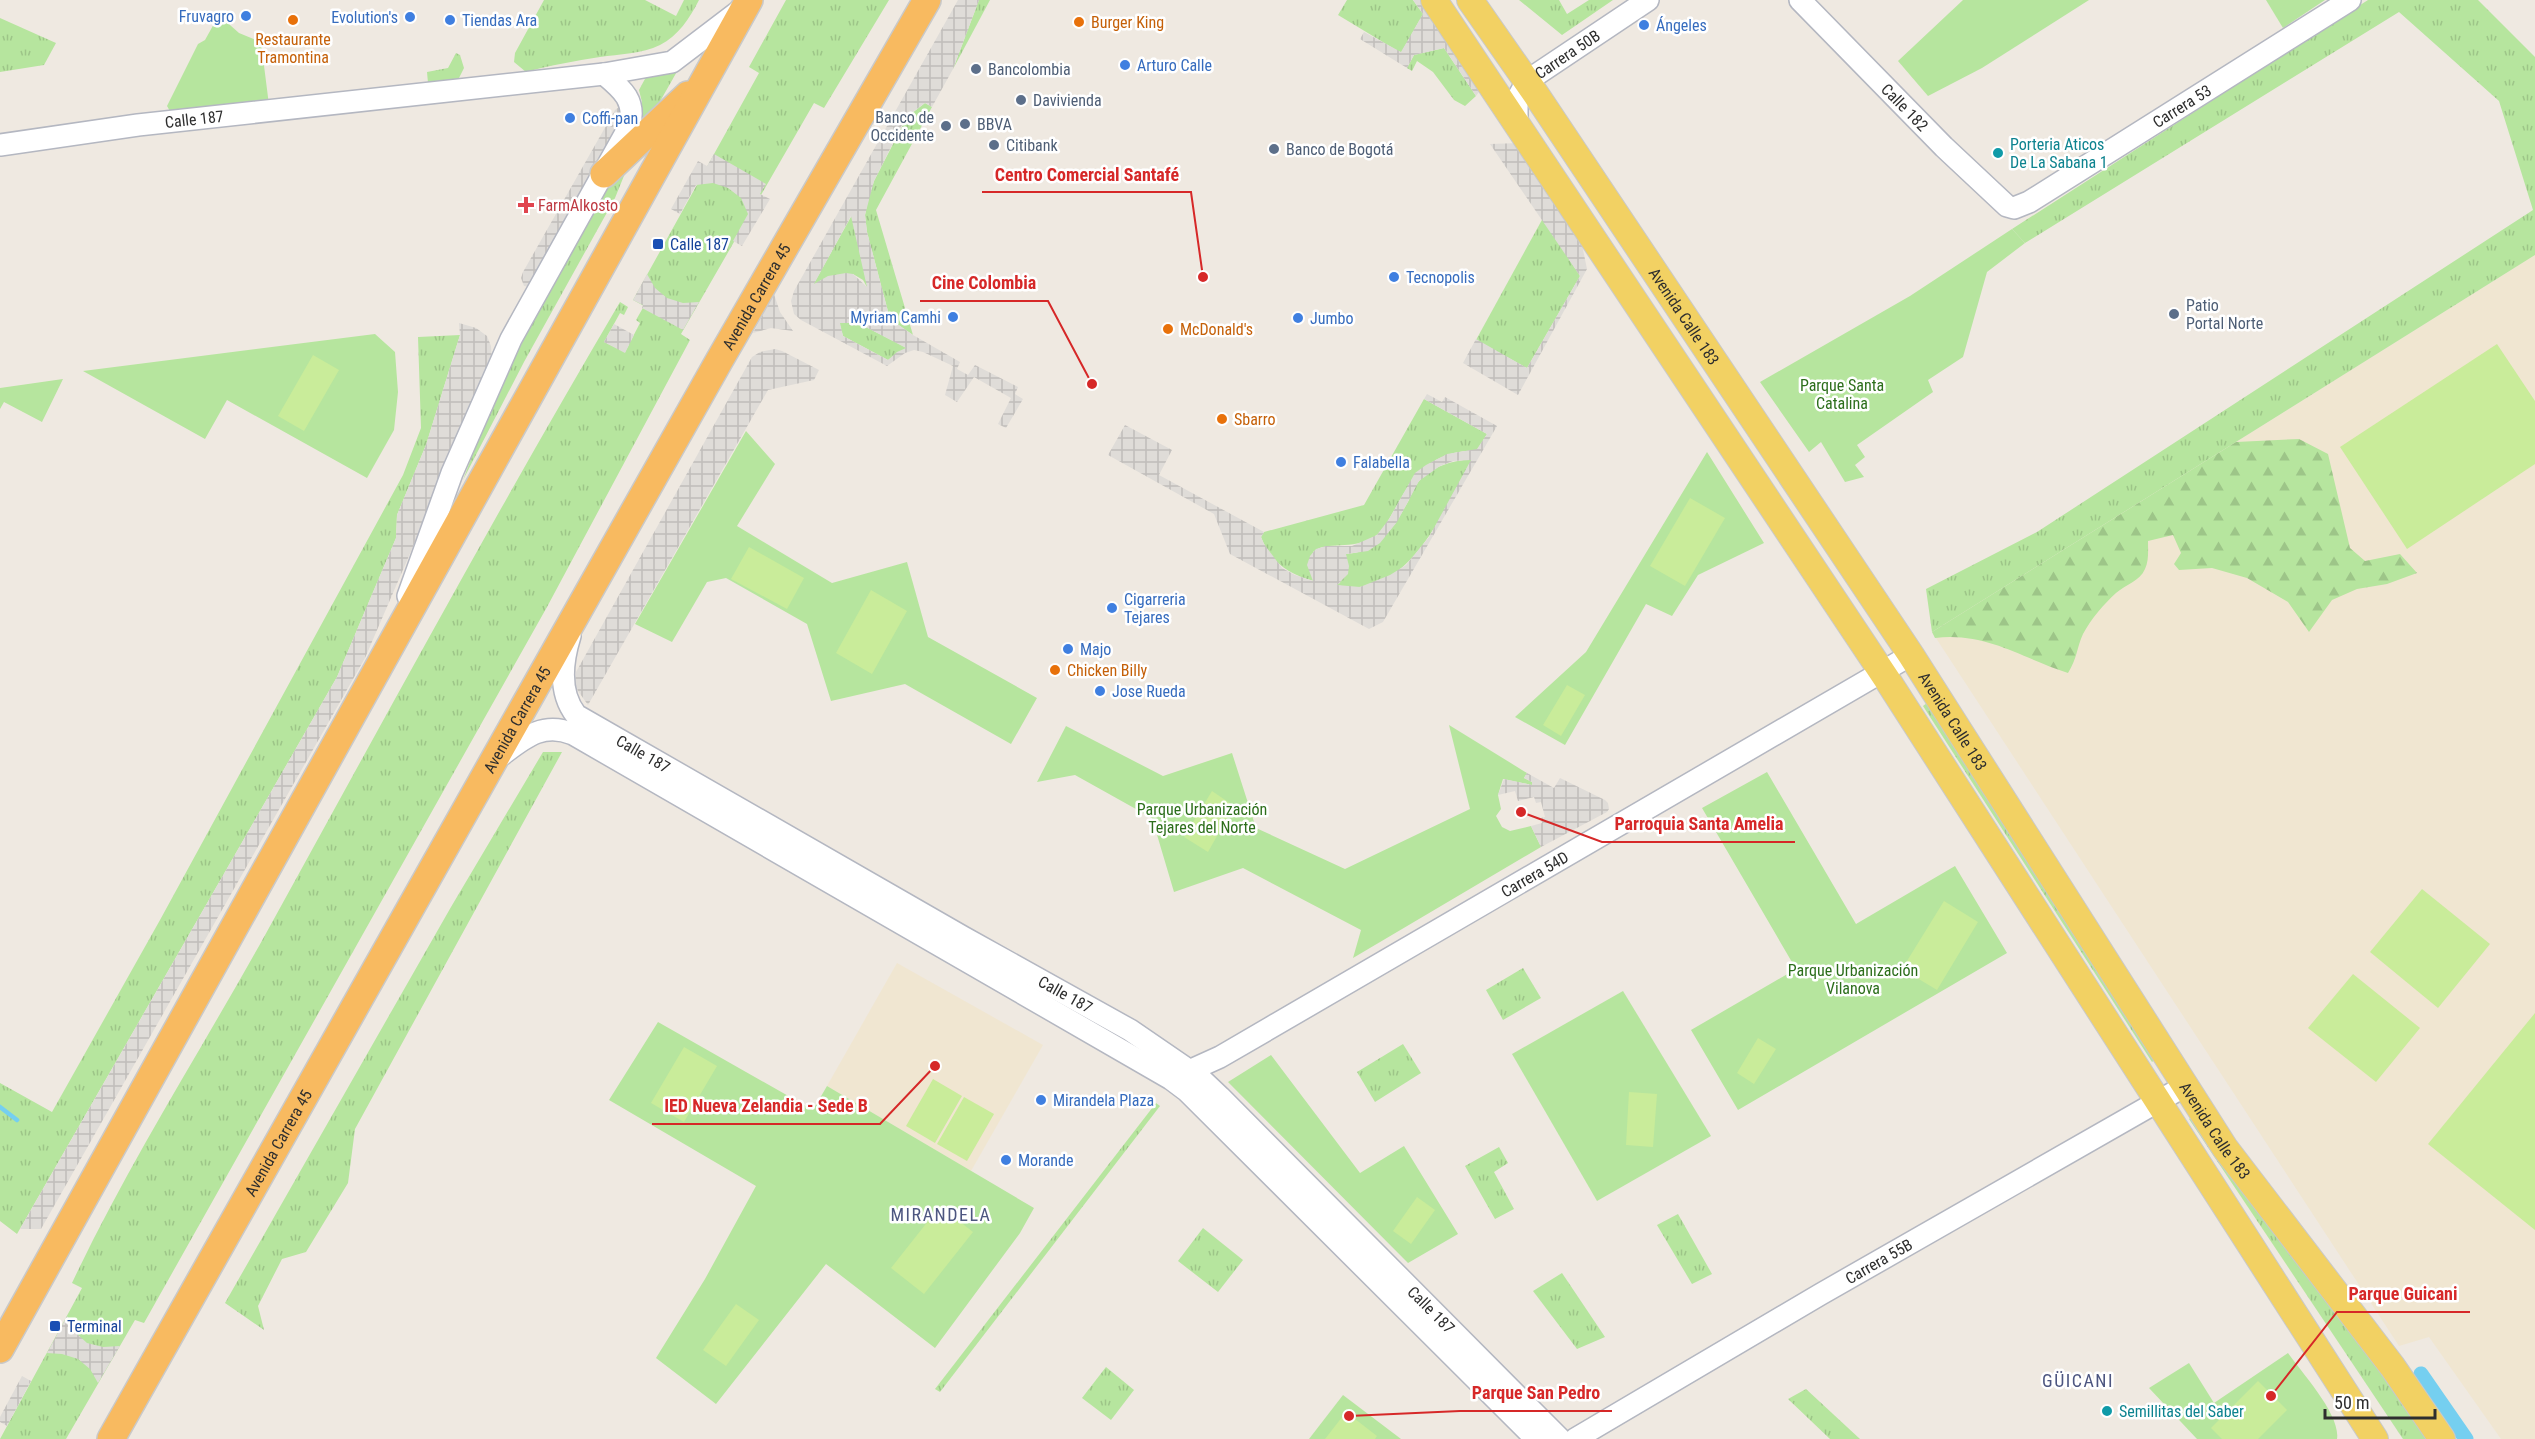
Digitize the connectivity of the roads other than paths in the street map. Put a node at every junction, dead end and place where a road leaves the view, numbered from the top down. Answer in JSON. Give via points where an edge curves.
{"nodes":[{"id":1,"x":927,"y":0,"type":"edge"},
{"id":2,"x":1434,"y":0,"type":"edge"},
{"id":3,"x":1470,"y":0,"type":"edge"},
{"id":4,"x":1648,"y":0,"type":"edge"},
{"id":5,"x":1800,"y":0,"type":"edge"},
{"id":6,"x":2350,"y":0,"type":"edge"},
{"id":7,"x":748,"y":3,"type":"edge"},
{"id":8,"x":604,"y":74,"type":"junction"},
{"id":9,"x":706,"y":78,"type":"junction"},
{"id":10,"x":1527,"y":81,"type":"junction"},
{"id":11,"x":1517,"y":126,"type":"junction"},
{"id":12,"x":0,"y":145,"type":"edge"},
{"id":13,"x":604,"y":174,"type":"junction"},
{"id":14,"x":2014,"y":208,"type":"joint"},
{"id":15,"x":577,"y":615,"type":"junction"},
{"id":16,"x":388,"y":649,"type":"junction"},
{"id":17,"x":1911,"y":655,"type":"junction"},
{"id":18,"x":1882,"y":672,"type":"junction"},
{"id":19,"x":491,"y":762,"type":"junction"},
{"id":20,"x":1186,"y":1080,"type":"junction"},
{"id":21,"x":2185,"y":1086,"type":"junction"},
{"id":22,"x":2158,"y":1101,"type":"junction"},
{"id":23,"x":2307,"y":1333,"type":"junction"},
{"id":24,"x":0,"y":1349,"type":"edge"},
{"id":25,"x":2440,"y":1437,"type":"edge"},
{"id":26,"x":111,"y":1439,"type":"edge"},
{"id":27,"x":1536,"y":1439,"type":"edge"},
{"id":28,"x":1560,"y":1439,"type":"edge"},
{"id":29,"x":1575,"y":1439,"type":"edge"},
{"id":30,"x":2375,"y":1439,"type":"edge"},
{"id":31,"x":2391,"y":1439,"type":"edge"}],
"edges":[{"from":1,"to":15,"type":"highway","name":"Avenida Carrera 45"},
{"from":2,"to":11,"type":"main road","name":"Avenida Calle 183"},
{"from":3,"to":10,"type":"main road","name":"Avenida Calle 183"},
{"from":4,"to":10,"type":"street","name":"Carrera 50B"},
{"from":5,"to":14,"type":"street","name":"Calle 182","via":[[1959,162]]},
{"from":6,"to":14,"type":"street","name":"Carrera 53"},
{"from":7,"to":8,"type":"street","name":"Calle 187","via":[[672,62]]},
{"from":7,"to":9,"type":"highway"},
{"from":8,"to":12,"type":"street","name":"Calle 187","via":[[138,125]]},
{"from":8,"to":13,"type":"street","via":[[624,92],[632,108],[629,127]]},
{"from":9,"to":13,"type":"highway"},
{"from":9,"to":16,"type":"highway"},
{"from":10,"to":11,"type":"street","name":"Carrera 50B","via":[[1517,99]]},
{"from":10,"to":17,"type":"main road","name":"Avenida Calle 183"},
{"from":11,"to":18,"type":"main road","name":"Avenida Calle 183"},
{"from":13,"to":16,"type":"street","via":[[511,339],[485,396],[452,473]]},
{"from":15,"to":19,"type":"highway","name":"Avenida Carrera 45"},
{"from":15,"to":20,"type":"street","name":"Calle 187","via":[[566,652],[564,688],[572,709],[583,720],[1112,1019],[1158,1047]]},
{"from":16,"to":24,"type":"highway"},
{"from":17,"to":18,"type":"street","name":"Carrera 54D"},
{"from":17,"to":21,"type":"main road","name":"Avenida Calle 183"},
{"from":18,"to":20,"type":"street","name":"Carrera 54D"},
{"from":18,"to":22,"type":"main road","name":"Avenida Calle 183"},
{"from":19,"to":20,"type":"street","name":"Calle 187","via":[[544,729],[573,734]]},
{"from":19,"to":26,"type":"highway","name":"Avenida Carrera 45"},
{"from":20,"to":27,"type":"street","name":"Calle 187"},
{"from":20,"to":28,"type":"street","name":"Calle 187"},
{"from":21,"to":22,"type":"street","name":"Carrera 55B"},
{"from":21,"to":25,"type":"main road","name":"Avenida Calle 183","via":[[2239,1168],[2392,1366]]},
{"from":22,"to":23,"type":"main road","name":"Avenida Calle 183"},
{"from":22,"to":29,"type":"street","name":"Carrera 55B"},
{"from":23,"to":30,"type":"main road","name":"Avenida Calle 183"},
{"from":23,"to":31,"type":"main road","via":[[2358,1388]]}]}
